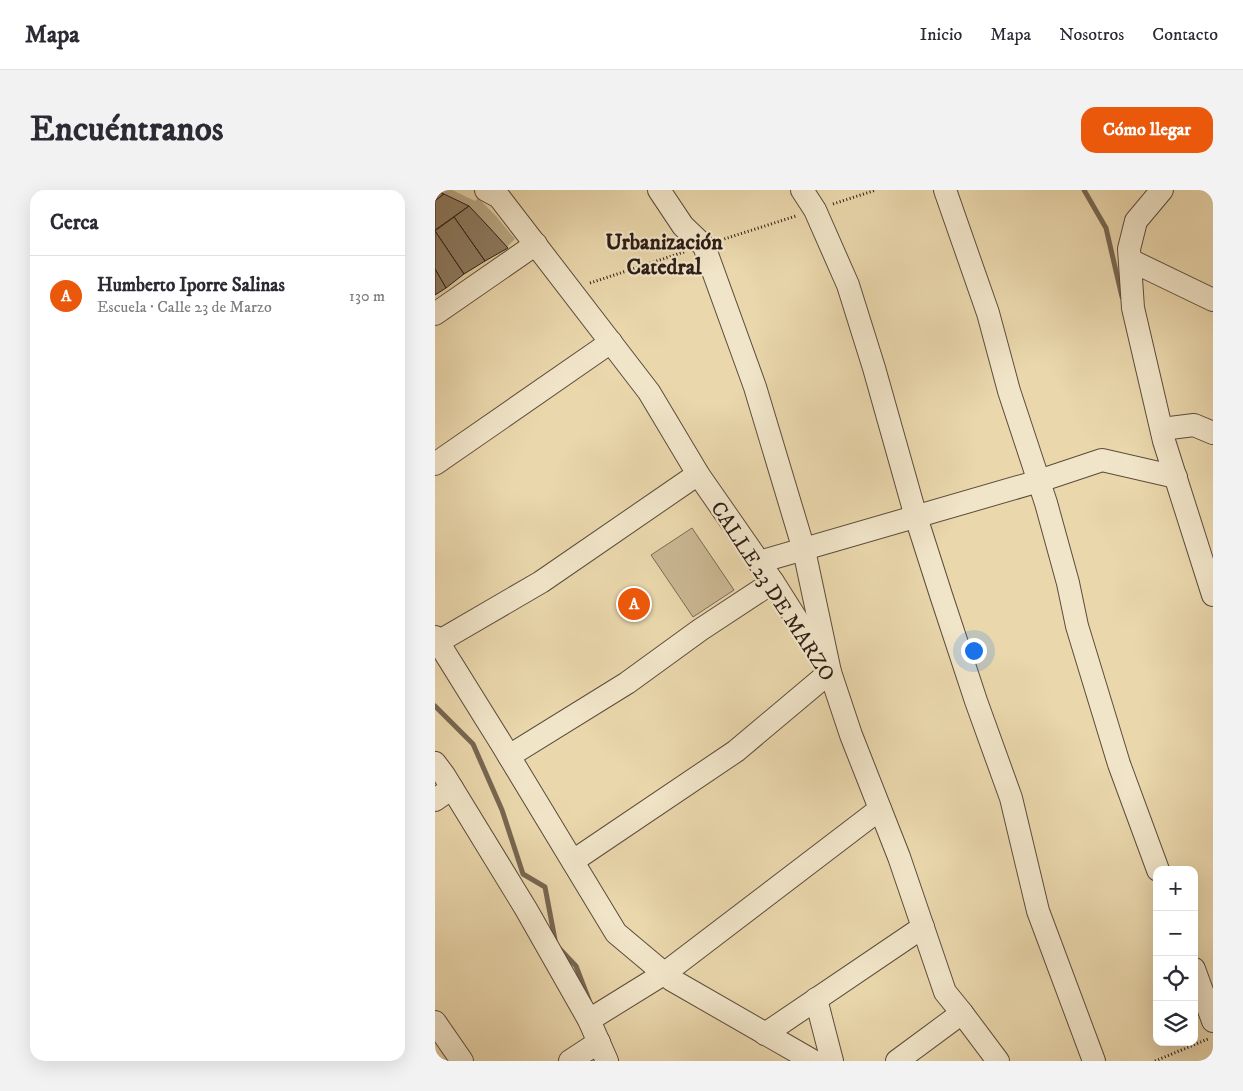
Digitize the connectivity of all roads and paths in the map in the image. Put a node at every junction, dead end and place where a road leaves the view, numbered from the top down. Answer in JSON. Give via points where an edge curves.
{"nodes":[{"id":1,"x":486,"y":190,"type":"edge"},
{"id":2,"x":659,"y":190,"type":"edge"},
{"id":3,"x":802,"y":190,"type":"edge"},
{"id":4,"x":945,"y":190,"type":"edge"},
{"id":5,"x":1162,"y":190,"type":"edge"},
{"id":6,"x":536,"y":244,"type":"junction"},
{"id":7,"x":1130,"y":260,"type":"junction"},
{"id":8,"x":1213,"y":300,"type":"edge"},
{"id":9,"x":435,"y":314,"type":"edge"},
{"id":10,"x":611,"y":342,"type":"junction"},
{"id":11,"x":1162,"y":429,"type":"junction"},
{"id":12,"x":1213,"y":433,"type":"edge"},
{"id":13,"x":435,"y":464,"type":"edge"},
{"id":14,"x":698,"y":474,"type":"junction"},
{"id":15,"x":1176,"y":477,"type":"junction"},
{"id":16,"x":1039,"y":481,"type":"junction"},
{"id":17,"x":917,"y":517,"type":"junction"},
{"id":18,"x":1204,"y":537,"type":"edge"},
{"id":19,"x":804,"y":550,"type":"junction"},
{"id":20,"x":759,"y":562,"type":"junction"},
{"id":21,"x":1209,"y":572,"type":"edge"},
{"id":22,"x":773,"y":582,"type":"junction"},
{"id":23,"x":1213,"y":595,"type":"edge"},
{"id":24,"x":437,"y":640,"type":"edge"},
{"id":25,"x":830,"y":672,"type":"junction"},
{"id":26,"x":509,"y":756,"type":"junction"},
{"id":27,"x":435,"y":763,"type":"edge"},
{"id":28,"x":444,"y":794,"type":"edge"},
{"id":29,"x":880,"y":809,"type":"junction"},
{"id":30,"x":573,"y":861,"type":"junction"},
{"id":31,"x":1157,"y":866,"type":"edge"},
{"id":32,"x":923,"y":927,"type":"junction"},
{"id":33,"x":665,"y":973,"type":"junction"},
{"id":34,"x":1198,"y":980,"type":"edge"},
{"id":35,"x":816,"y":999,"type":"junction"},
{"id":36,"x":962,"y":1013,"type":"junction"},
{"id":37,"x":589,"y":1020,"type":"junction"},
{"id":38,"x":1213,"y":1021,"type":"edge"},
{"id":39,"x":435,"y":1022,"type":"edge"},
{"id":40,"x":765,"y":1034,"type":"junction"},
{"id":41,"x":1213,"y":1037,"type":"edge"},
{"id":42,"x":603,"y":1052,"type":"edge"},
{"id":43,"x":462,"y":1061,"type":"edge"},
{"id":44,"x":570,"y":1061,"type":"edge"},
{"id":45,"x":813,"y":1061,"type":"edge"},
{"id":46,"x":832,"y":1061,"type":"edge"},
{"id":47,"x":897,"y":1061,"type":"edge"},
{"id":48,"x":997,"y":1061,"type":"edge"},
{"id":49,"x":1094,"y":1061,"type":"edge"},
{"id":50,"x":1155,"y":1061,"type":"edge"}],
"edges":[{"from":1,"to":6,"type":"street","name":"CALLE 23 DE MARZO","via":[[499,197]]},
{"from":2,"to":19,"type":"street","via":[[683,226],[704,246],[755,387]]},
{"from":3,"to":17,"type":"street","via":[[815,210],[848,285]]},
{"from":4,"to":16,"type":"street","via":[[988,313],[1009,391]]},
{"from":5,"to":7,"type":"street","via":[[1136,221],[1129,249]]},
{"from":6,"to":9,"type":"street"},
{"from":6,"to":10,"type":"street","name":"CALLE 23 DE MARZO"},
{"from":7,"to":8,"type":"street"},
{"from":7,"to":11,"type":"street","via":[[1133,308]]},
{"from":10,"to":13,"type":"street"},
{"from":10,"to":14,"type":"street","name":"CALLE 23 DE MARZO","via":[[649,392]]},
{"from":11,"to":12,"type":"street","via":[[1193,425]]},
{"from":11,"to":15,"type":"street"},
{"from":14,"to":20,"type":"street","name":"CALLE 23 DE MARZO"},
{"from":14,"to":24,"type":"street","via":[[541,582]]},
{"from":15,"to":16,"type":"street","via":[[1101,460]]},
{"from":15,"to":18,"type":"street"},
{"from":16,"to":17,"type":"street"},
{"from":16,"to":31,"type":"street","via":[[1077,626],[1119,764]]},
{"from":17,"to":19,"type":"street"},
{"from":17,"to":49,"type":"street","via":[[1011,798],[1038,911]]},
{"from":18,"to":21,"type":"street"},
{"from":19,"to":20,"type":"street"},
{"from":19,"to":25,"type":"street"},
{"from":20,"to":22,"type":"street","name":"CALLE 23 DE MARZO"},
{"from":21,"to":23,"type":"street"},
{"from":22,"to":25,"type":"street","name":"CALLE 23 DE MARZO"},
{"from":22,"to":26,"type":"street","via":[[627,683]]},
{"from":24,"to":26,"type":"street"},
{"from":25,"to":29,"type":"street","name":"CALLE 23 DE MARZO"},
{"from":25,"to":30,"type":"street","via":[[737,751]]},
{"from":26,"to":30,"type":"street"},
{"from":27,"to":28,"type":"street","via":[[444,775]]},
{"from":28,"to":37,"type":"street","via":[[526,909]]},
{"from":29,"to":32,"type":"street","name":"CALLE 23 DE MARZO"},
{"from":29,"to":33,"type":"street"},
{"from":30,"to":33,"type":"street","via":[[616,932]]},
{"from":32,"to":35,"type":"street"},
{"from":32,"to":36,"type":"street","name":"CALLE 23 DE MARZO","via":[[945,992]]},
{"from":33,"to":37,"type":"street"},
{"from":33,"to":40,"type":"street"},
{"from":34,"to":38,"type":"street"},
{"from":35,"to":40,"type":"street"},
{"from":35,"to":46,"type":"street"},
{"from":36,"to":47,"type":"street"},
{"from":36,"to":48,"type":"street","name":"CALLE 23 DE MARZO"},
{"from":37,"to":42,"type":"street"},
{"from":39,"to":43,"type":"street"},
{"from":40,"to":45,"type":"street"},
{"from":41,"to":50,"type":"path"},
{"from":42,"to":44,"type":"street"}]}
